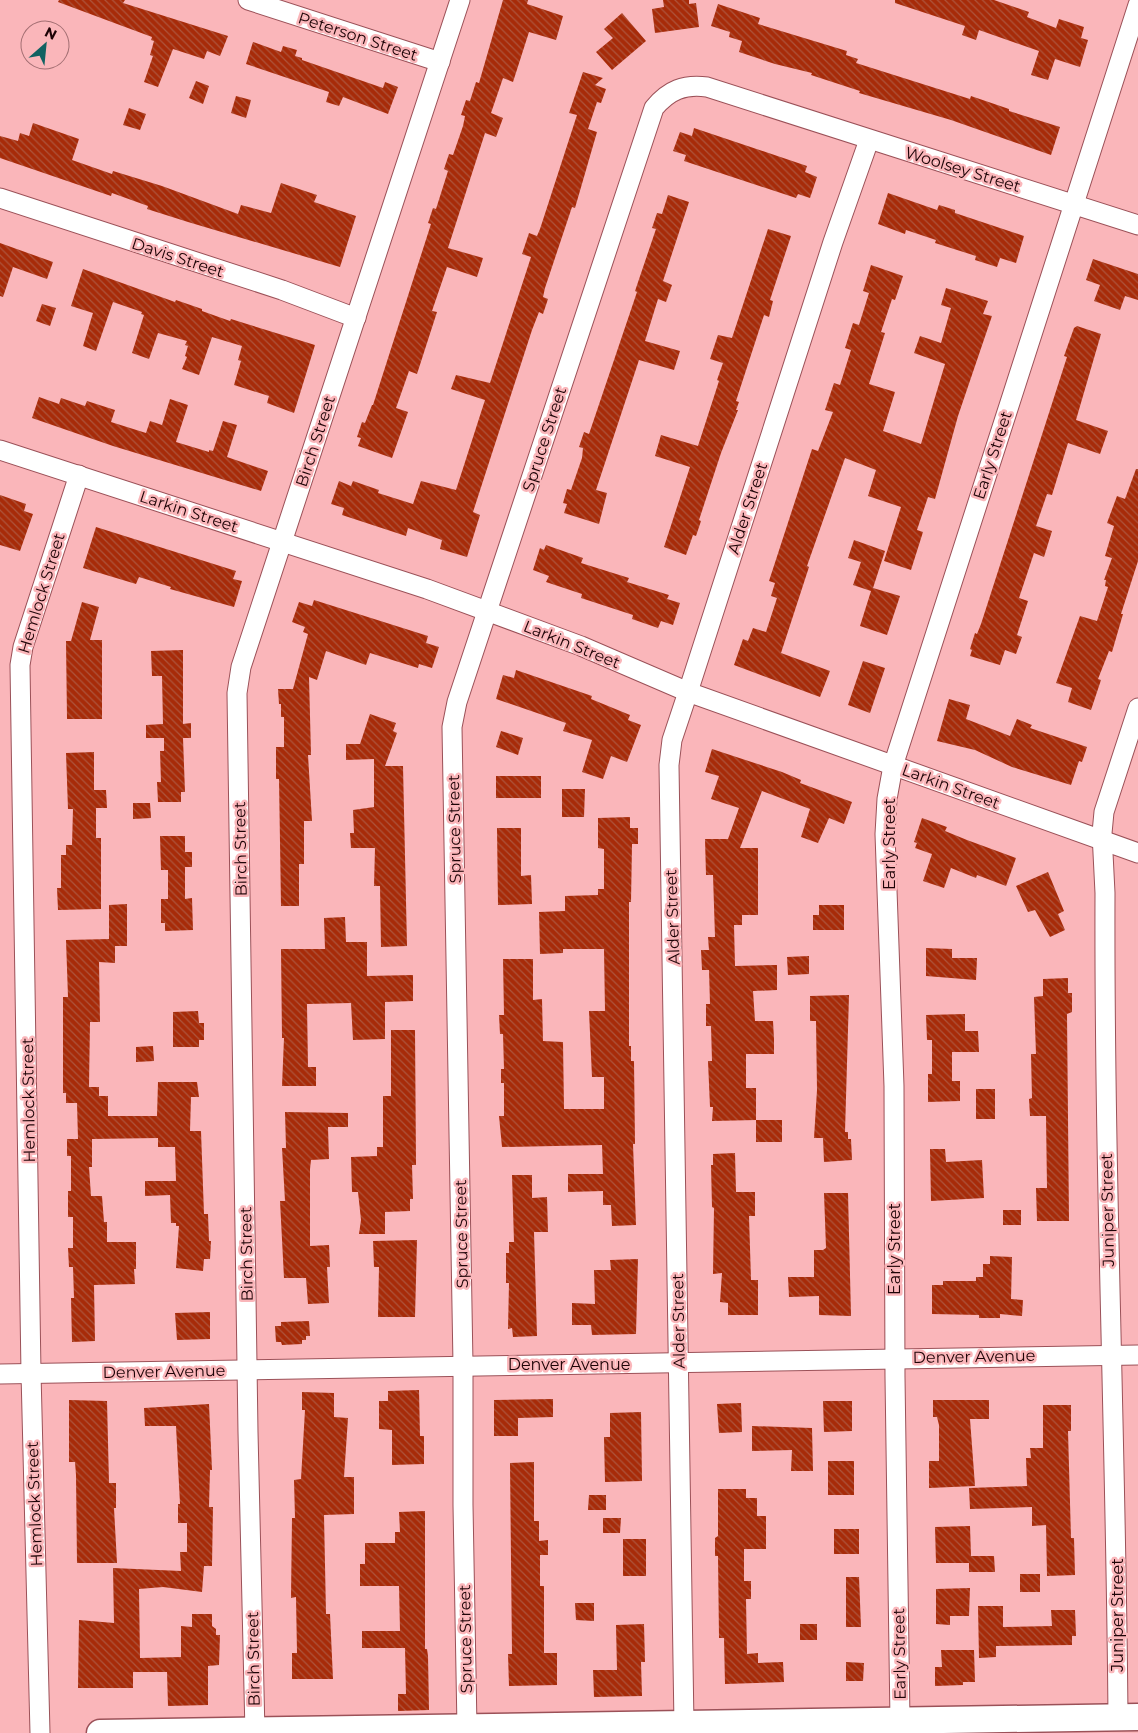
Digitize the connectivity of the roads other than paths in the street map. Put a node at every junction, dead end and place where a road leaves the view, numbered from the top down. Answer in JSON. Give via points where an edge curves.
{"nodes":[{"id":1,"x":248,"y":0,"type":"edge"},
{"id":2,"x":460,"y":0,"type":"edge"},
{"id":3,"x":1138,"y":5,"type":"edge"},
{"id":4,"x":440,"y":62,"type":"junction"},
{"id":5,"x":787,"y":114,"type":"joint"},
{"id":6,"x":869,"y":140,"type":"junction"},
{"id":7,"x":0,"y":198,"type":"edge"},
{"id":8,"x":1075,"y":204,"type":"junction"},
{"id":9,"x":1138,"y":225,"type":"edge"},
{"id":10,"x":356,"y":318,"type":"junction"},
{"id":11,"x":0,"y":450,"type":"edge"},
{"id":12,"x":79,"y":475,"type":"junction"},
{"id":13,"x":282,"y":542,"type":"junction"},
{"id":14,"x":487,"y":611,"type":"junction"},
{"id":15,"x":688,"y":692,"type":"junction"},
{"id":16,"x":1138,"y":708,"type":"edge"},
{"id":17,"x":893,"y":766,"type":"junction"},
{"id":18,"x":1102,"y":840,"type":"junction"},
{"id":19,"x":1138,"y":853,"type":"edge"},
{"id":20,"x":1111,"y":1355,"type":"junction"},
{"id":21,"x":1138,"y":1355,"type":"edge"},
{"id":22,"x":894,"y":1358,"type":"junction"},
{"id":23,"x":679,"y":1363,"type":"junction"},
{"id":24,"x":464,"y":1364,"type":"junction"},
{"id":25,"x":247,"y":1370,"type":"junction"},
{"id":26,"x":0,"y":1374,"type":"edge"},
{"id":27,"x":31,"y":1374,"type":"junction"},
{"id":28,"x":1128,"y":1718,"type":"edge"},
{"id":29,"x":900,"y":1722,"type":"junction"},
{"id":30,"x":684,"y":1724,"type":"junction"},
{"id":31,"x":467,"y":1728,"type":"junction"},
{"id":32,"x":255,"y":1732,"type":"edge"},
{"id":33,"x":40,"y":1733,"type":"edge"},
{"id":34,"x":100,"y":1733,"type":"edge"}],
"edges":[{"from":1,"to":4,"type":"street","name":"Peterson Street"},
{"from":2,"to":4,"type":"street","name":"Birch Street"},
{"from":3,"to":8,"type":"street","name":"Early Street"},
{"from":4,"to":10,"type":"street","name":"Birch Street"},
{"from":5,"to":6,"type":"street","name":"Woolsey Street"},
{"from":5,"to":14,"type":"street","name":"Spruce Street","via":[[693,85],[663,96],[654,108]]},
{"from":6,"to":8,"type":"street","name":"Woolsey Street"},
{"from":6,"to":15,"type":"street","name":"Alder Street"},
{"from":7,"to":10,"type":"street","name":"Davis Street","via":[[282,290]]},
{"from":8,"to":9,"type":"street","name":"Woolsey Street"},
{"from":8,"to":17,"type":"street","name":"Early Street","via":[[1016,378]]},
{"from":10,"to":13,"type":"street","name":"Birch Street"},
{"from":11,"to":12,"type":"street","name":"Larkin Street"},
{"from":12,"to":13,"type":"street","name":"Larkin Street"},
{"from":12,"to":27,"type":"street","name":"Hemlock Street","via":[[20,665]]},
{"from":13,"to":14,"type":"street","name":"Larkin Street"},
{"from":13,"to":25,"type":"street","name":"Birch Street","via":[[241,667],[237,693]]},
{"from":14,"to":15,"type":"street","name":"Larkin Street"},
{"from":14,"to":24,"type":"street","name":"Spruce Street","via":[[452,727]]},
{"from":15,"to":17,"type":"street","name":"Larkin Street"},
{"from":15,"to":23,"type":"street","name":"Alder Street","via":[[672,740],[669,765]]},
{"from":16,"to":18,"type":"street","name":"Juniper Street","via":[[1104,812]]},
{"from":17,"to":18,"type":"street","name":"Larkin Street"},
{"from":17,"to":22,"type":"street","name":"Early Street","via":[[887,799],[886,834],[894,1086]]},
{"from":18,"to":19,"type":"street","name":"Larkin Street"},
{"from":18,"to":20,"type":"street","name":"Juniper Street"},
{"from":20,"to":21,"type":"street","name":"Denver Avenue"},
{"from":20,"to":22,"type":"street","name":"Denver Avenue"},
{"from":20,"to":28,"type":"street","name":"Juniper Street"},
{"from":22,"to":23,"type":"street","name":"Denver Avenue"},
{"from":22,"to":29,"type":"street","name":"Early Street"},
{"from":23,"to":24,"type":"street","name":"Denver Avenue"},
{"from":23,"to":30,"type":"street","name":"Alder Street"},
{"from":24,"to":25,"type":"street","name":"Denver Avenue"},
{"from":24,"to":31,"type":"street","name":"Spruce Street"},
{"from":25,"to":27,"type":"street","name":"Denver Avenue"},
{"from":25,"to":32,"type":"street","name":"Birch Street"},
{"from":26,"to":27,"type":"street","name":"Denver Avenue"},
{"from":27,"to":33,"type":"street","name":"Hemlock Street"},
{"from":28,"to":29,"type":"street"},
{"from":29,"to":30,"type":"street"},
{"from":30,"to":31,"type":"street"},
{"from":31,"to":32,"type":"street"},
{"from":32,"to":34,"type":"street"}]}
